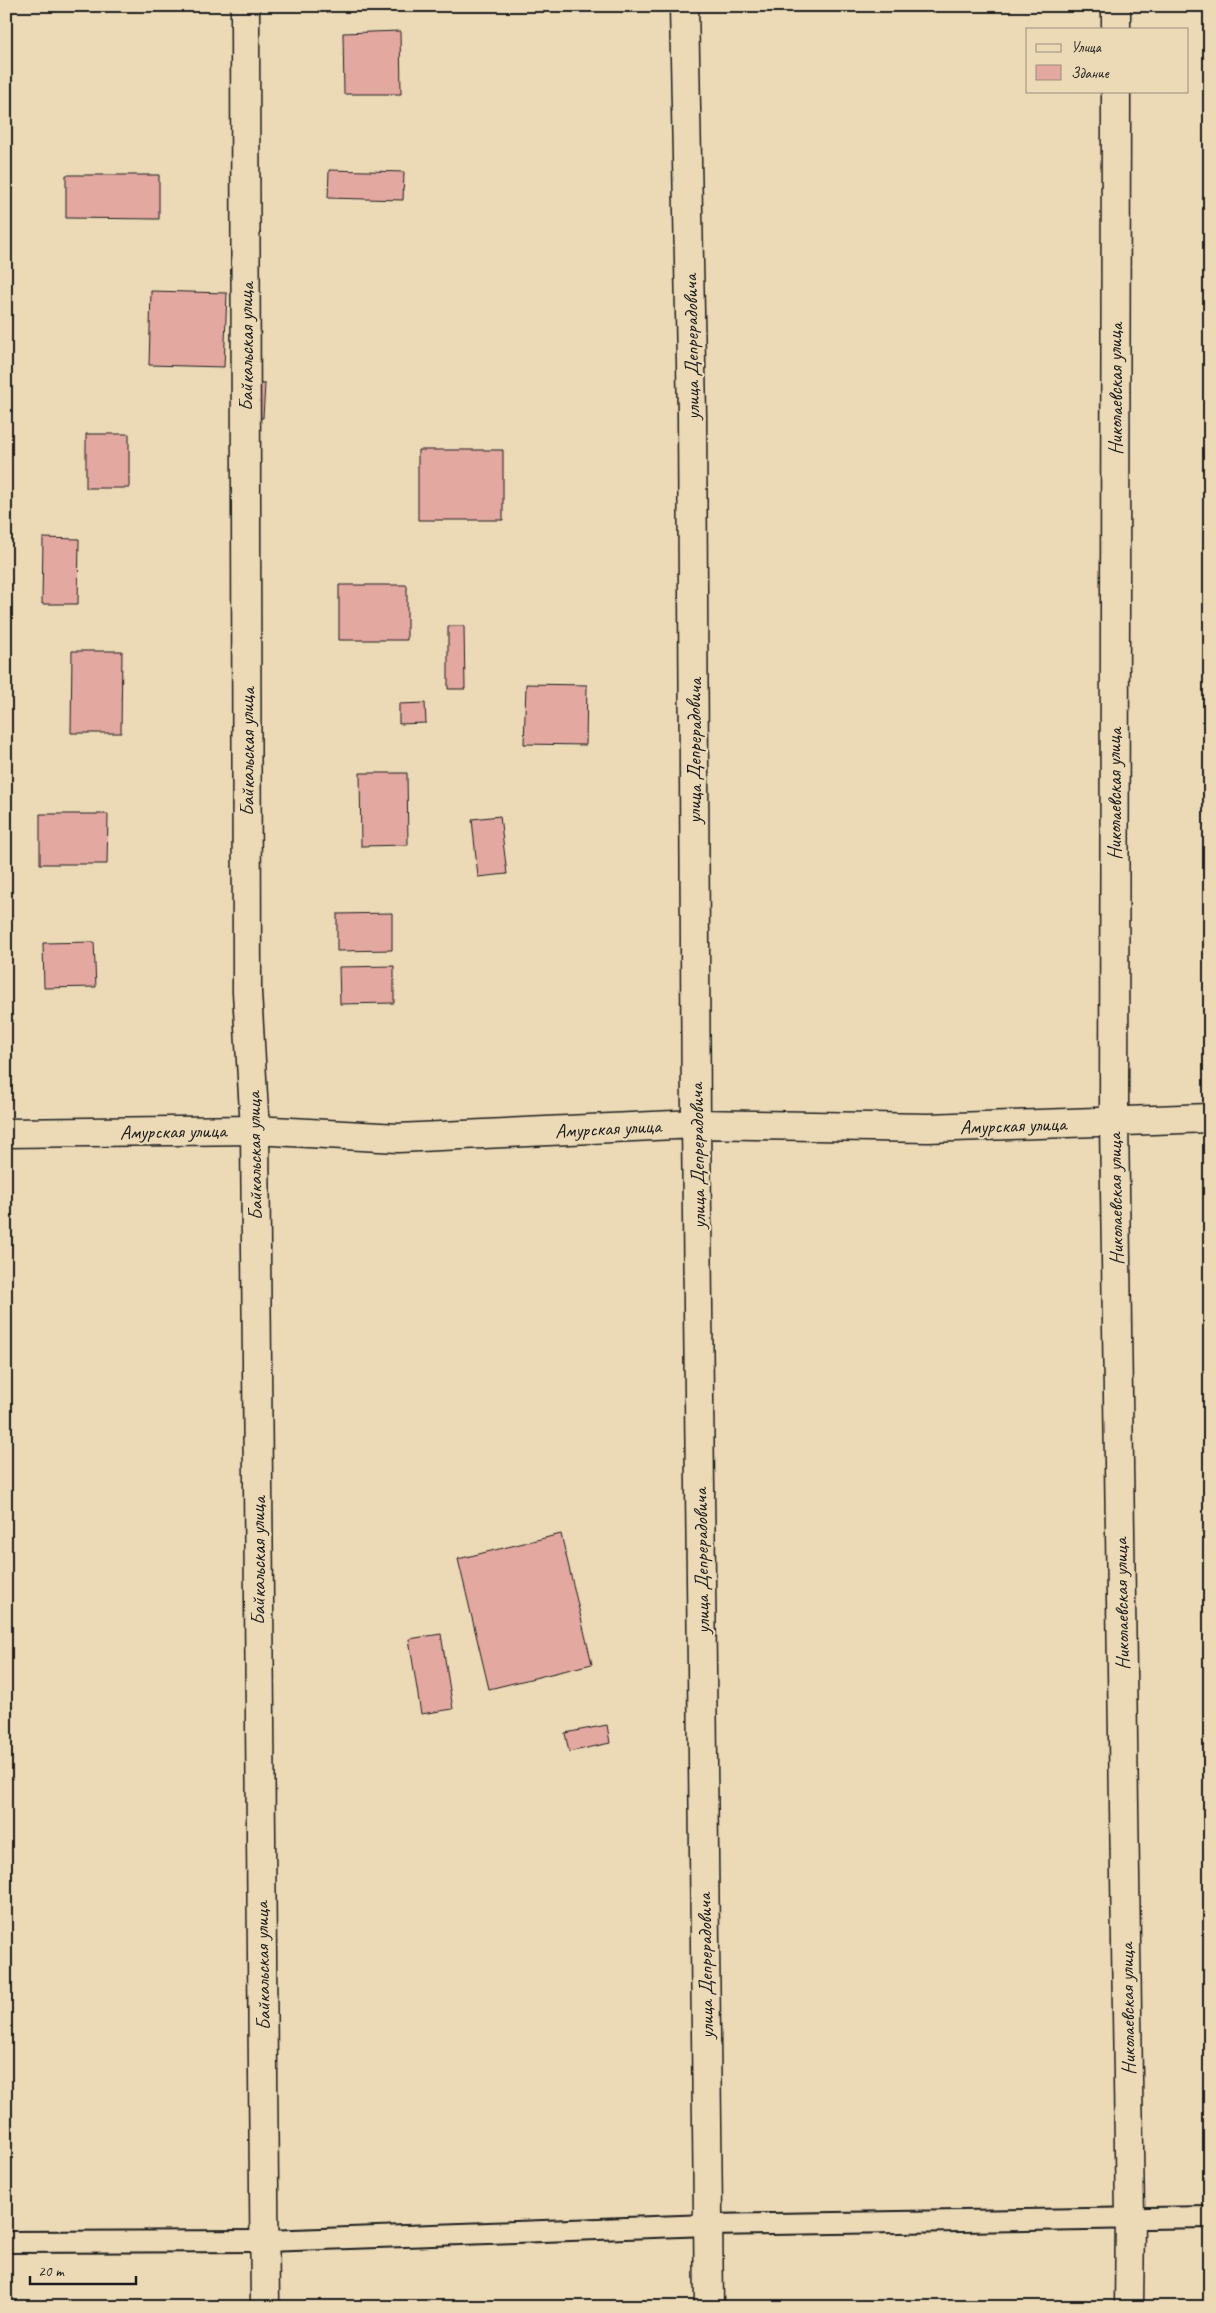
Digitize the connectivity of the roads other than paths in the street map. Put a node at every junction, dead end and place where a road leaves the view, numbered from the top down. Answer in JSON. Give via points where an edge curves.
{"nodes":[{"id":1,"x":245,"y":6,"type":"edge"},
{"id":2,"x":684,"y":6,"type":"edge"},
{"id":3,"x":1116,"y":6,"type":"edge"},
{"id":4,"x":1116,"y":28,"type":"edge"},
{"id":5,"x":1116,"y":92,"type":"edge"},
{"id":6,"x":1210,"y":1118,"type":"edge"},
{"id":7,"x":1114,"y":1121,"type":"junction"},
{"id":8,"x":696,"y":1124,"type":"junction"},
{"id":9,"x":255,"y":1130,"type":"junction"},
{"id":10,"x":6,"y":1133,"type":"edge"},
{"id":11,"x":1130,"y":2217,"type":"junction"},
{"id":12,"x":1210,"y":2217,"type":"edge"},
{"id":13,"x":708,"y":2225,"type":"junction"},
{"id":14,"x":266,"y":2241,"type":"junction"},
{"id":15,"x":6,"y":2242,"type":"edge"},
{"id":16,"x":265,"y":2307,"type":"edge"},
{"id":17,"x":709,"y":2307,"type":"edge"},
{"id":18,"x":1129,"y":2307,"type":"edge"}],
"edges":[{"from":1,"to":9,"type":"street","name":"Байкальская улица","via":[[247,992]]},
{"from":2,"to":8,"type":"street","name":"улица Депрерадовича","via":[[692,415]]},
{"from":3,"to":4,"type":"street"},
{"from":5,"to":7,"type":"street","name":"Николаевская улица"},
{"from":6,"to":7,"type":"street","name":"Амурская улица"},
{"from":7,"to":8,"type":"street","name":"Амурская улица","via":[[928,1128]]},
{"from":7,"to":11,"type":"street","name":"Николаевская улица"},
{"from":8,"to":9,"type":"street","name":"Амурская улица","via":[[398,1138]]},
{"from":8,"to":13,"type":"street","name":"улица Депрерадовича"},
{"from":9,"to":10,"type":"street","name":"Амурская улица"},
{"from":9,"to":14,"type":"street","name":"Байкальская улица"},
{"from":11,"to":12,"type":"lane"},
{"from":11,"to":13,"type":"lane"},
{"from":11,"to":18,"type":"street","name":"Николаевская улица"},
{"from":13,"to":14,"type":"lane"},
{"from":13,"to":17,"type":"street","name":"улица Депрерадовича"},
{"from":14,"to":15,"type":"lane"},
{"from":14,"to":16,"type":"street","name":"Байкальская улица"}]}
